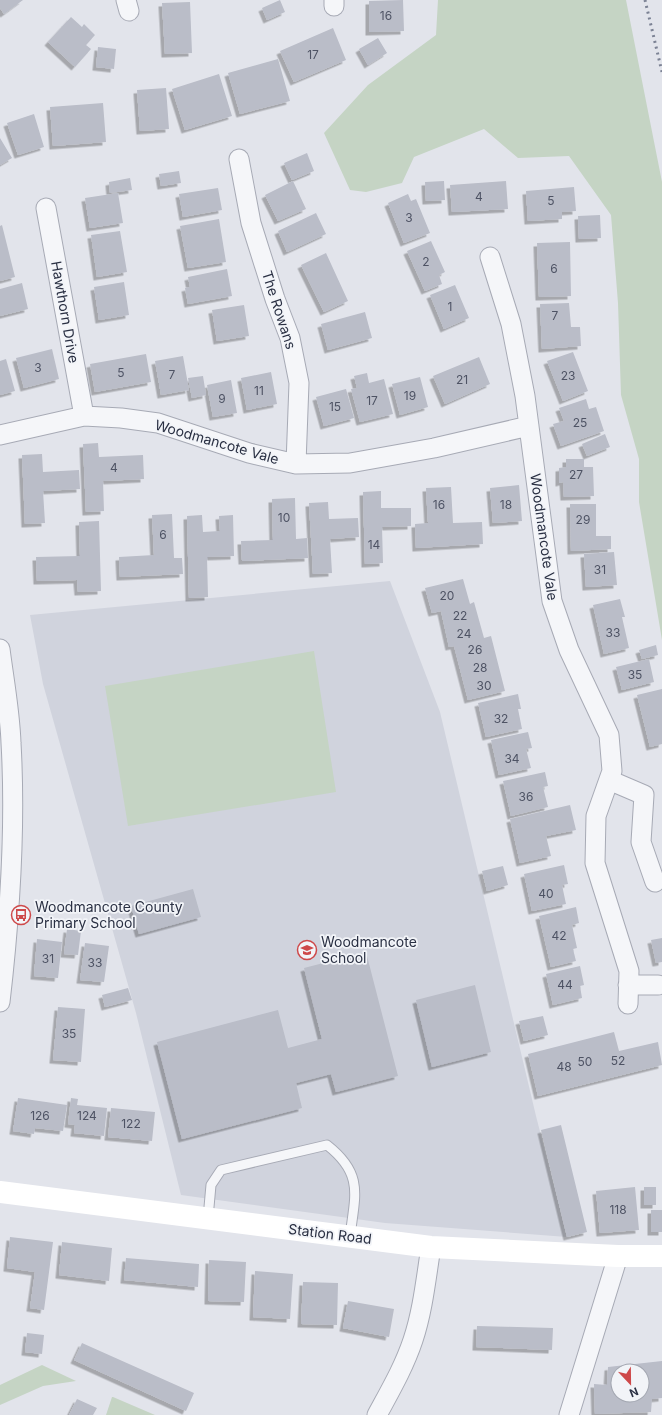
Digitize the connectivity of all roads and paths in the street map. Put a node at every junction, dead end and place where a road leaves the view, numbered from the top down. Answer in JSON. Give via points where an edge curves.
{"nodes":[{"id":1,"x":239,"y":158,"type":"dead end"},
{"id":2,"x":46,"y":208,"type":"dead end"},
{"id":3,"x":490,"y":257,"type":"dead end"},
{"id":4,"x":84,"y":416,"type":"junction"},
{"id":5,"x":529,"y":426,"type":"junction"},
{"id":6,"x":0,"y":435,"type":"edge"},
{"id":7,"x":296,"y":464,"type":"junction"},
{"id":8,"x":0,"y":649,"type":"edge"},
{"id":9,"x":609,"y":780,"type":"junction"},
{"id":10,"x":655,"y":882,"type":"dead end"},
{"id":11,"x":3,"y":954,"type":"edge"},
{"id":12,"x":628,"y":985,"type":"junction"},
{"id":13,"x":658,"y":985,"type":"dead end"},
{"id":14,"x":0,"y":1002,"type":"edge"},
{"id":15,"x":628,"y":1004,"type":"dead end"},
{"id":16,"x":0,"y":1192,"type":"edge"},
{"id":17,"x":208,"y":1218,"type":"junction"},
{"id":18,"x":350,"y":1236,"type":"junction"},
{"id":19,"x":431,"y":1247,"type":"junction"},
{"id":20,"x":618,"y":1256,"type":"junction"},
{"id":21,"x":662,"y":1256,"type":"edge"},
{"id":22,"x":376,"y":1415,"type":"edge"},
{"id":23,"x":569,"y":1415,"type":"edge"}],
"edges":[{"from":1,"to":7,"type":"street","name":"The Rowans","via":[[251,223],[290,338],[299,383]]},
{"from":2,"to":4,"type":"street","name":"Hawthorn Drive"},
{"from":3,"to":5,"type":"street","name":"Woodmancote Vale","via":[[511,324]]},
{"from":4,"to":6,"type":"street","name":"Woodmancote Vale"},
{"from":4,"to":7,"type":"street","name":"Woodmancote Vale","via":[[158,423],[249,453]]},
{"from":5,"to":7,"type":"street","name":"Woodmancote Vale","via":[[434,448],[350,463]]},
{"from":5,"to":9,"type":"street","name":"Woodmancote Vale","via":[[552,602],[569,650],[609,735],[612,771]]},
{"from":8,"to":11,"type":"street","via":[[11,742],[14,817]]},
{"from":9,"to":10,"type":"street","via":[[644,795],[641,842]]},
{"from":9,"to":12,"type":"street","name":"Woodmancote Vale","via":[[596,816],[595,863],[629,971]]},
{"from":11,"to":14,"type":"street"},
{"from":12,"to":13,"type":"street"},
{"from":12,"to":15,"type":"street","name":"Woodmancote Vale"},
{"from":16,"to":17,"type":"street","name":"Station Road"},
{"from":17,"to":18,"type":"street","name":"Station Road"},
{"from":17,"to":18,"type":"lane","via":[[211,1185],[221,1170],[327,1145],[340,1156],[350,1170],[356,1188]]},
{"from":18,"to":19,"type":"street","name":"Station Road"},
{"from":19,"to":20,"type":"street","name":"Station Road"},
{"from":19,"to":22,"type":"street","via":[[421,1310],[413,1341],[399,1374]]},
{"from":20,"to":21,"type":"street","name":"Station Road"},
{"from":20,"to":23,"type":"street"}]}
